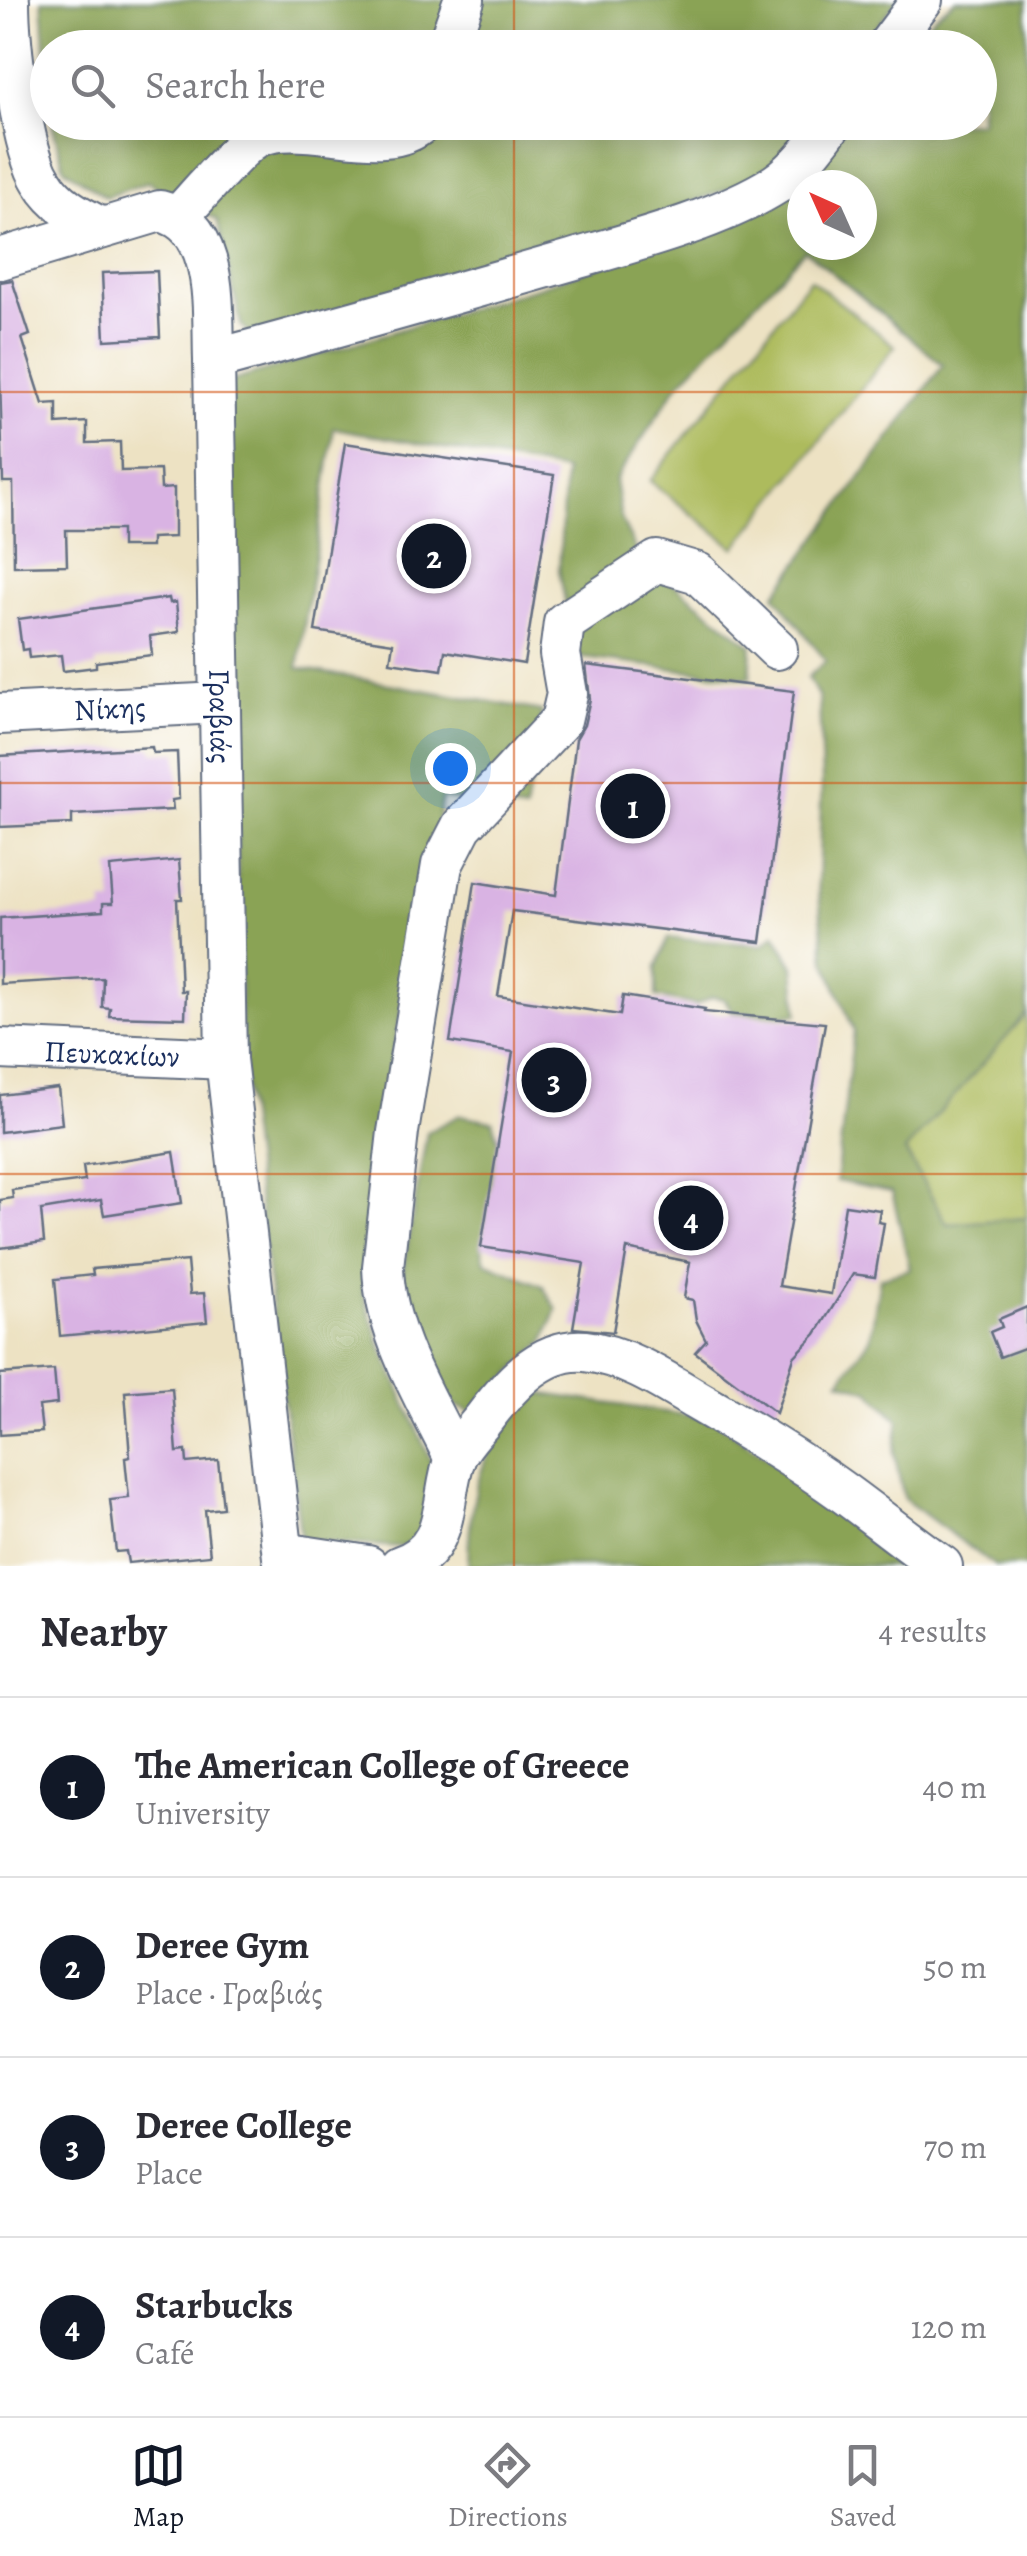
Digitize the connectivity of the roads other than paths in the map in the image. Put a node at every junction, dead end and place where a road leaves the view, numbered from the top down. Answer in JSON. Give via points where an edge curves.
{"nodes":[{"id":1,"x":9,"y":0,"type":"edge"},
{"id":2,"x":464,"y":0,"type":"edge"},
{"id":3,"x":922,"y":0,"type":"edge"},
{"id":4,"x":453,"y":30,"type":"edge"},
{"id":5,"x":900,"y":30,"type":"edge"},
{"id":6,"x":252,"y":140,"type":"edge"},
{"id":7,"x":819,"y":140,"type":"edge"},
{"id":8,"x":178,"y":217,"type":"junction"},
{"id":9,"x":102,"y":228,"type":"junction"},
{"id":10,"x":0,"y":259,"type":"edge"},
{"id":11,"x":214,"y":360,"type":"junction"},
{"id":12,"x":777,"y":649,"type":"dead end"},
{"id":13,"x":220,"y":703,"type":"junction"},
{"id":14,"x":0,"y":714,"type":"edge"},
{"id":15,"x":0,"y":1049,"type":"edge"},
{"id":16,"x":226,"y":1059,"type":"junction"},
{"id":17,"x":455,"y":1459,"type":"junction"},
{"id":18,"x":439,"y":1547,"type":"edge"},
{"id":19,"x":283,"y":1559,"type":"edge"},
{"id":20,"x":368,"y":1566,"type":"edge"},
{"id":21,"x":400,"y":1566,"type":"edge"},
{"id":22,"x":942,"y":1566,"type":"edge"}],
"edges":[{"from":1,"to":9,"type":"street","via":[[19,100],[40,180],[73,214]]},
{"from":2,"to":4,"type":"street"},
{"from":3,"to":5,"type":"street"},
{"from":6,"to":8,"type":"street"},
{"from":7,"to":11,"type":"street","via":[[777,183],[716,211],[606,250]]},
{"from":8,"to":9,"type":"street","via":[[160,210]]},
{"from":8,"to":11,"type":"street","name":"Γραβιάς","via":[[199,238],[206,264]]},
{"from":9,"to":10,"type":"street"},
{"from":11,"to":13,"type":"street","name":"Γραβιάς"},
{"from":12,"to":17,"type":"street","via":[[698,573],[656,561],[564,624],[560,654],[567,694],[561,720],[462,826],[442,865],[382,1267],[397,1337]]},
{"from":13,"to":14,"type":"street","name":"Νίκης"},
{"from":13,"to":16,"type":"street","name":"Γραβιάς"},
{"from":15,"to":16,"type":"street","name":"Πευκακίων"},
{"from":16,"to":19,"type":"street","name":"Γραβιάς"},
{"from":17,"to":18,"type":"street"},
{"from":17,"to":22,"type":"street","via":[[499,1399],[535,1366],[584,1351],[662,1380],[752,1432]]},
{"from":18,"to":21,"type":"street"},
{"from":19,"to":20,"type":"street"}]}
